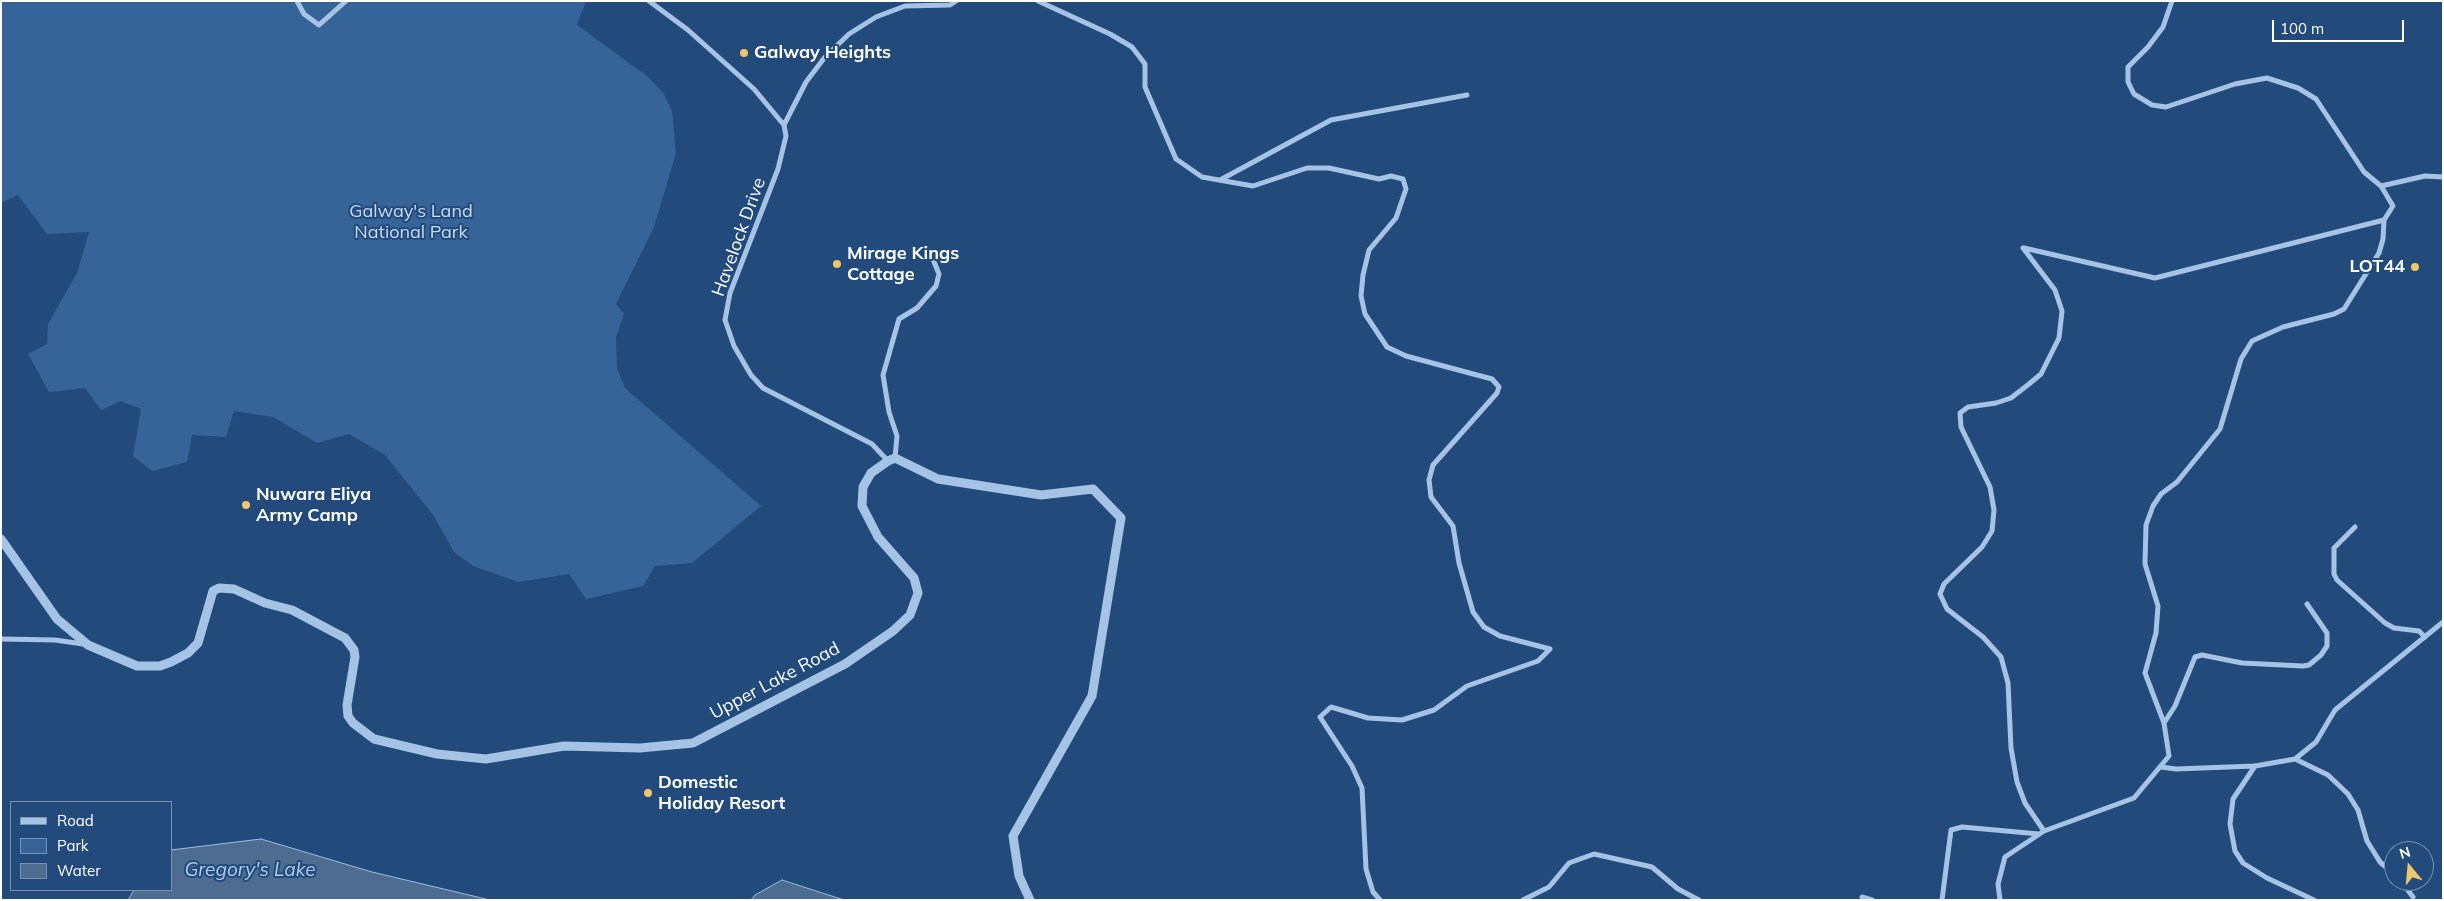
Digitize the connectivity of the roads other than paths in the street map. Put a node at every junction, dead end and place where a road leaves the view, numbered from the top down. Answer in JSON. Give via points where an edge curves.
{"nodes":[{"id":1,"x":297,"y":1,"type":"edge"},
{"id":2,"x":346,"y":1,"type":"edge"},
{"id":3,"x":649,"y":1,"type":"edge"},
{"id":4,"x":956,"y":1,"type":"edge"},
{"id":5,"x":1038,"y":1,"type":"edge"},
{"id":6,"x":2172,"y":1,"type":"edge"},
{"id":7,"x":1467,"y":95,"type":"dead end"},
{"id":8,"x":784,"y":126,"type":"junction"},
{"id":9,"x":2443,"y":177,"type":"edge"},
{"id":10,"x":1220,"y":180,"type":"junction"},
{"id":11,"x":2382,"y":186,"type":"junction"},
{"id":12,"x":2384,"y":220,"type":"junction"},
{"id":13,"x":932,"y":257,"type":"dead end"},
{"id":14,"x":892,"y":460,"type":"junction"},
{"id":15,"x":2355,"y":527,"type":"dead end"},
{"id":16,"x":1,"y":539,"type":"edge"},
{"id":17,"x":2307,"y":604,"type":"dead end"},
{"id":18,"x":2443,"y":622,"type":"edge"},
{"id":19,"x":2425,"y":637,"type":"junction"},
{"id":20,"x":1,"y":639,"type":"edge"},
{"id":21,"x":88,"y":645,"type":"junction"},
{"id":22,"x":2164,"y":723,"type":"junction"},
{"id":23,"x":2295,"y":759,"type":"junction"},
{"id":24,"x":2161,"y":766,"type":"junction"},
{"id":25,"x":2255,"y":766,"type":"junction"},
{"id":26,"x":2042,"y":832,"type":"junction"},
{"id":27,"x":2384,"y":865,"type":"edge"},
{"id":28,"x":2408,"y":891,"type":"edge"},
{"id":29,"x":1862,"y":897,"type":"dead end"},
{"id":30,"x":2413,"y":897,"type":"dead end"},
{"id":31,"x":1030,"y":900,"type":"edge"},
{"id":32,"x":1380,"y":900,"type":"edge"},
{"id":33,"x":1523,"y":900,"type":"edge"},
{"id":34,"x":1699,"y":900,"type":"edge"},
{"id":35,"x":1872,"y":900,"type":"edge"},
{"id":36,"x":1942,"y":900,"type":"edge"},
{"id":37,"x":2000,"y":900,"type":"edge"},
{"id":38,"x":2314,"y":900,"type":"edge"}],
"edges":[{"from":1,"to":2,"type":"street","via":[[304,14],[319,25]]},
{"from":3,"to":8,"type":"street","via":[[688,30],[754,89]]},
{"from":4,"to":8,"type":"street","via":[[950,5],[905,6],[876,17],[849,34],[824,57],[806,82]]},
{"from":5,"to":10,"type":"street","via":[[1132,47],[1145,64],[1145,87],[1176,160],[1202,177]]},
{"from":6,"to":11,"type":"street","via":[[2163,27],[2128,67],[2128,82],[2134,94],[2152,105],[2166,107],[2235,84],[2267,78],[2298,88],[2316,99],[2364,172]]},
{"from":7,"to":10,"type":"street","via":[[1331,120]]},
{"from":8,"to":14,"type":"street","name":"Havelock Drive","via":[[786,136],[778,169],[730,293],[725,320],[734,346],[763,388],[872,444]]},
{"from":9,"to":11,"type":"street","via":[[2425,176]]},
{"from":10,"to":32,"type":"street","via":[[1253,186],[1307,168],[1329,168],[1379,179],[1391,176],[1403,179],[1406,189],[1396,218],[1370,250],[1361,296],[1365,314],[1387,347],[1406,356],[1492,379],[1499,387],[1498,393],[1433,465],[1429,480],[1431,497],[1453,526],[1459,563],[1474,612],[1484,627],[1500,636],[1550,649],[1538,660],[1467,686],[1434,710],[1402,720],[1368,718],[1331,707],[1320,718],[1352,766],[1362,788],[1366,869],[1373,892]]},
{"from":11,"to":12,"type":"street","via":[[2393,206]]},
{"from":12,"to":22,"type":"street","via":[[2380,253],[2344,310],[2283,327],[2252,340],[2241,359],[2220,429],[2153,506],[2146,525],[2145,564],[2158,606],[2156,633],[2145,673]]},
{"from":12,"to":26,"type":"street","via":[[2155,278],[2023,248],[2055,290],[2062,311],[2060,338],[2041,374],[2011,398],[1968,407],[1960,413],[1961,427],[1990,487],[1994,510],[1992,531],[1982,547],[1944,584],[1940,594],[1947,609],[1983,637],[2001,658],[2008,683],[2011,748],[2017,782]]},
{"from":13,"to":14,"type":"street","via":[[939,274],[936,286],[917,308],[899,318],[883,375],[889,412],[898,436]]},
{"from":14,"to":21,"type":"street","name":"Upper Lake Road","via":[[871,473],[862,487],[862,506],[878,537],[914,578],[918,593],[910,615],[894,631],[845,664],[693,743],[640,748],[564,746],[486,760],[438,754],[374,739],[348,716],[355,657],[345,638],[292,610],[265,603],[234,589],[213,591],[198,642],[188,654],[160,666],[137,666]]},
{"from":14,"to":31,"type":"street","via":[[938,480],[1040,496],[1093,489],[1121,518],[1092,696],[1012,836],[1019,876]]},
{"from":15,"to":19,"type":"street","via":[[2334,548],[2337,580],[2385,623],[2394,628],[2419,631]]},
{"from":16,"to":21,"type":"street","name":"Upper Lake Road","via":[[57,619]]},
{"from":17,"to":22,"type":"street","via":[[2327,633],[2327,646],[2310,665],[2242,663],[2202,655],[2195,657],[2175,706]]},
{"from":18,"to":19,"type":"street"},
{"from":19,"to":23,"type":"street","via":[[2335,710],[2316,742]]},
{"from":20,"to":21,"type":"street","via":[[55,640]]},
{"from":22,"to":24,"type":"street","via":[[2169,756]]},
{"from":23,"to":25,"type":"street"},
{"from":23,"to":27,"type":"street","via":[[2328,775],[2348,794],[2358,810],[2366,841]]},
{"from":24,"to":25,"type":"street","via":[[2176,769]]},
{"from":24,"to":26,"type":"street","via":[[2134,798]]},
{"from":25,"to":38,"type":"street","via":[[2232,799],[2230,824],[2235,851],[2243,863],[2267,878]]},
{"from":26,"to":36,"type":"street","via":[[1962,827],[1951,830]]},
{"from":26,"to":37,"type":"street","via":[[2005,857],[1998,884]]},
{"from":28,"to":30,"type":"street"},
{"from":29,"to":35,"type":"street"},
{"from":33,"to":34,"type":"street","via":[[1549,887],[1569,863],[1594,854],[1652,867],[1678,889]]}]}
